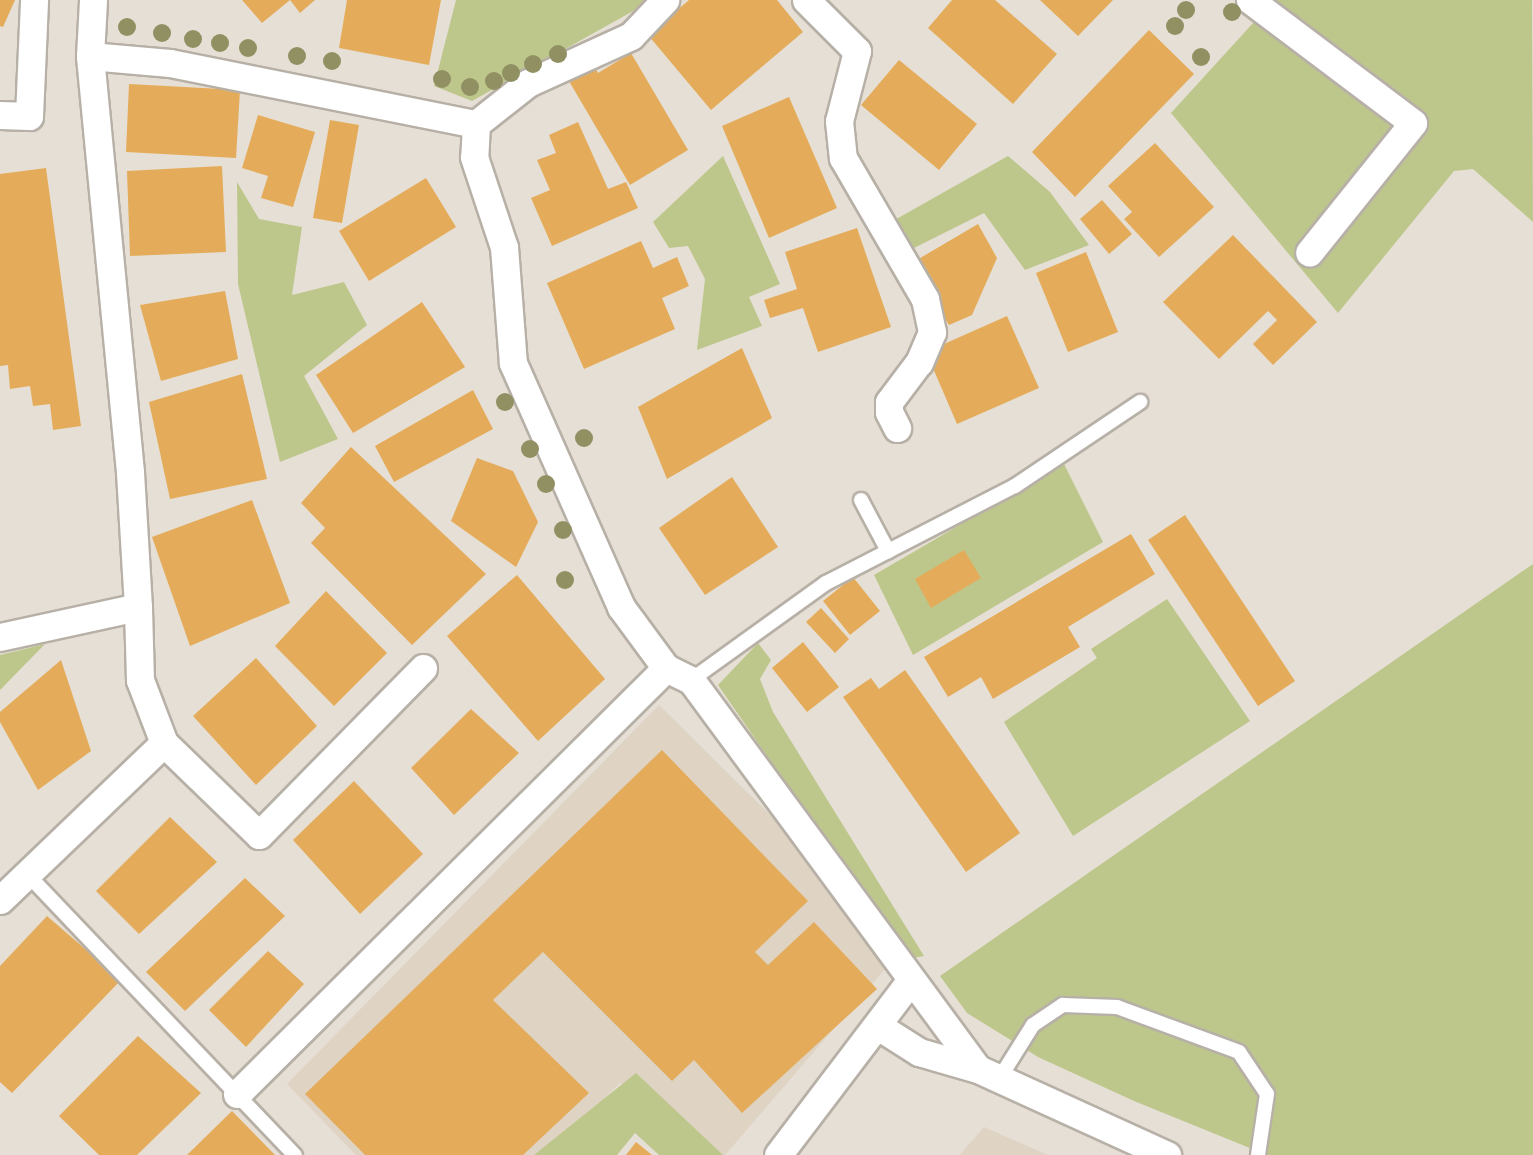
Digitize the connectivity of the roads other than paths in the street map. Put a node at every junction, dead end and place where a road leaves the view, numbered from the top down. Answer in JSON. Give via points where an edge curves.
{"nodes":[{"id":1,"x":34,"y":0,"type":"edge"},
{"id":2,"x":93,"y":0,"type":"edge"},
{"id":3,"x":665,"y":0,"type":"edge"},
{"id":4,"x":806,"y":0,"type":"edge"},
{"id":5,"x":1250,"y":0,"type":"edge"},
{"id":6,"x":90,"y":56,"type":"junction"},
{"id":7,"x":0,"y":115,"type":"edge"},
{"id":8,"x":476,"y":124,"type":"junction"},
{"id":9,"x":1309,"y":253,"type":"dead end"},
{"id":10,"x":1140,"y":402,"type":"dead end"},
{"id":11,"x":897,"y":428,"type":"dead end"},
{"id":12,"x":861,"y":500,"type":"dead end"},
{"id":13,"x":888,"y":551,"type":"junction"},
{"id":14,"x":138,"y":607,"type":"junction"},
{"id":15,"x":0,"y":637,"type":"edge"},
{"id":16,"x":423,"y":668,"type":"dead end"},
{"id":17,"x":666,"y":668,"type":"junction"},
{"id":18,"x":691,"y":680,"type":"junction"},
{"id":19,"x":165,"y":743,"type":"junction"},
{"id":20,"x":28,"y":875,"type":"junction"},
{"id":21,"x":0,"y":900,"type":"edge"},
{"id":22,"x":911,"y":980,"type":"junction"},
{"id":23,"x":878,"y":1026,"type":"junction"},
{"id":24,"x":989,"y":1074,"type":"junction"},
{"id":25,"x":237,"y":1094,"type":"junction"},
{"id":26,"x":295,"y":1155,"type":"edge"},
{"id":27,"x":778,"y":1155,"type":"edge"},
{"id":28,"x":1167,"y":1155,"type":"edge"},
{"id":29,"x":1258,"y":1155,"type":"edge"}],
"edges":[{"from":1,"to":7,"type":"street","via":[[29,116]]},
{"from":2,"to":6,"type":"street"},
{"from":3,"to":8,"type":"street","via":[[631,36],[528,83]]},
{"from":4,"to":11,"type":"street","via":[[857,51],[839,121],[843,158],[925,298],[932,332],[919,362],[889,402]]},
{"from":5,"to":9,"type":"street","via":[[1413,123]]},
{"from":6,"to":8,"type":"street","via":[[170,63]]},
{"from":6,"to":14,"type":"street","via":[[129,461]]},
{"from":8,"to":17,"type":"street","via":[[474,157],[504,247],[513,363],[621,607]]},
{"from":10,"to":13,"type":"lane","via":[[1015,486]]},
{"from":12,"to":13,"type":"lane"},
{"from":13,"to":18,"type":"lane","via":[[826,583]]},
{"from":14,"to":15,"type":"street"},
{"from":14,"to":19,"type":"street","via":[[140,680]]},
{"from":16,"to":19,"type":"street","via":[[259,835]]},
{"from":17,"to":18,"type":"street"},
{"from":17,"to":25,"type":"street"},
{"from":18,"to":22,"type":"street"},
{"from":19,"to":20,"type":"street"},
{"from":20,"to":21,"type":"street"},
{"from":20,"to":25,"type":"lane"},
{"from":22,"to":23,"type":"street"},
{"from":22,"to":24,"type":"street"},
{"from":23,"to":24,"type":"street","via":[[919,1052]]},
{"from":23,"to":27,"type":"street"},
{"from":24,"to":28,"type":"street"},
{"from":24,"to":29,"type":"lane","via":[[1033,1025],[1063,1005],[1117,1007],[1239,1052],[1267,1095]]},
{"from":25,"to":26,"type":"lane"}]}
